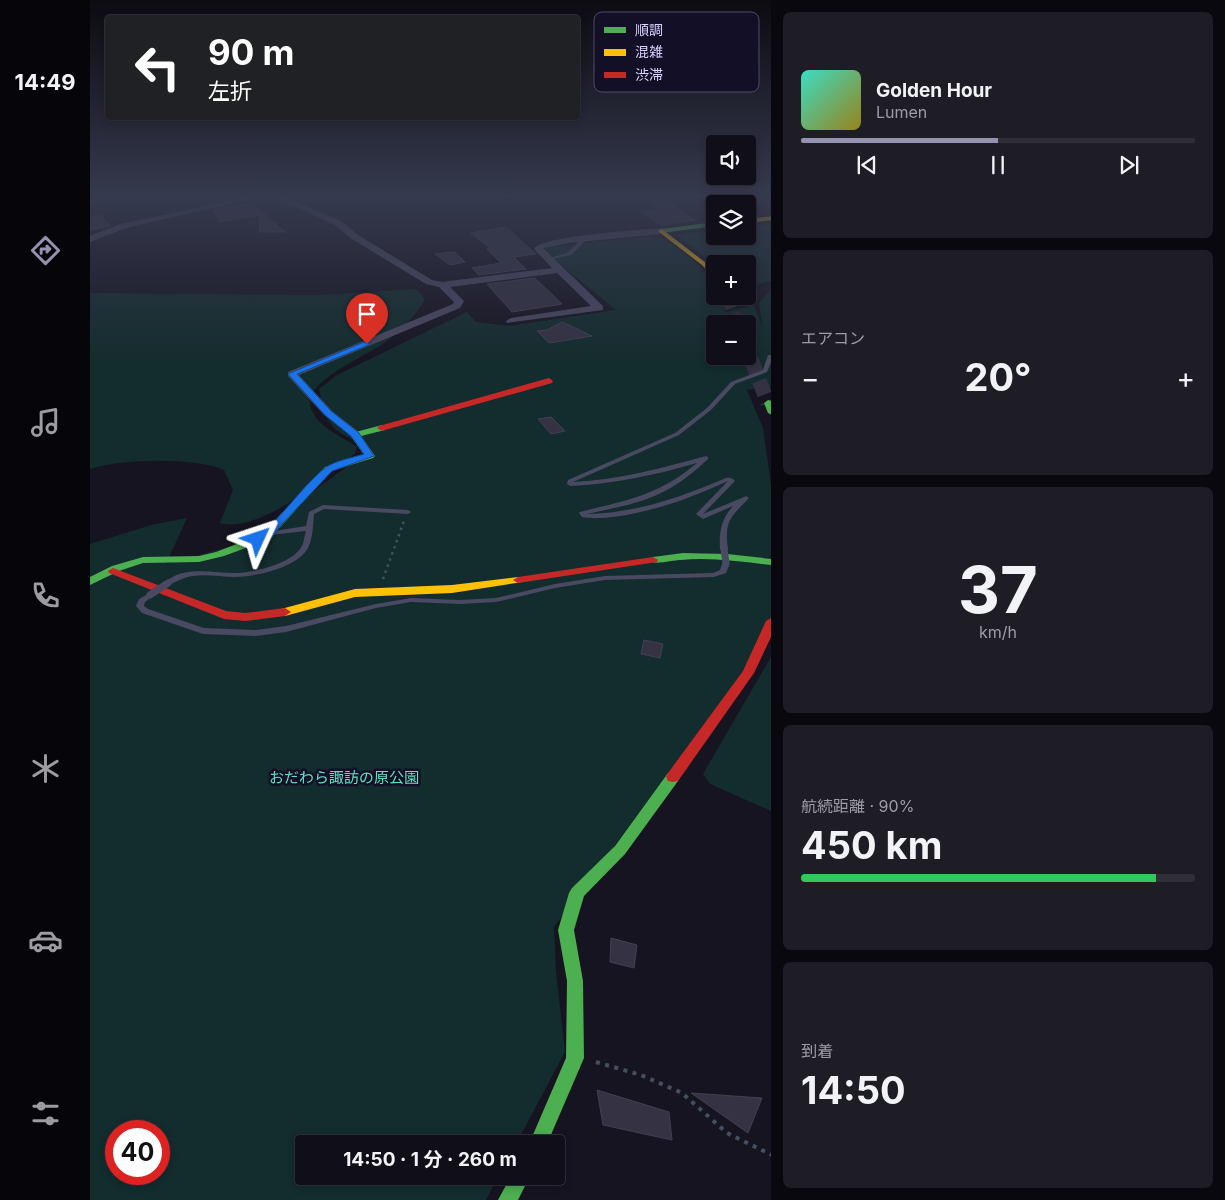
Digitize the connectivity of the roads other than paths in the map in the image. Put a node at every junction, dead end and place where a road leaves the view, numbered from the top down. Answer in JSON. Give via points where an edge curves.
{"nodes":[{"id":1,"x":380,"y":252,"type":"edge"},
{"id":2,"x":541,"y":252,"type":"edge"},
{"id":3,"x":570,"y":252,"type":"edge"},
{"id":4,"x":688,"y":252,"type":"edge"},
{"id":5,"x":548,"y":259,"type":"junction"},
{"id":6,"x":706,"y":266,"type":"edge"},
{"id":7,"x":558,"y":270,"type":"junction"},
{"id":8,"x":442,"y":286,"type":"junction"},
{"id":9,"x":511,"y":321,"type":"dead end"},
{"id":10,"x":770,"y":356,"type":"dead end"},
{"id":11,"x":549,"y":381,"type":"dead end"},
{"id":12,"x":355,"y":435,"type":"junction"},
{"id":13,"x":408,"y":512,"type":"road end"},
{"id":14,"x":310,"y":528,"type":"junction"},
{"id":15,"x":269,"y":533,"type":"junction"},
{"id":16,"x":771,"y":562,"type":"edge"},
{"id":17,"x":113,"y":571,"type":"junction"},
{"id":18,"x":90,"y":582,"type":"edge"},
{"id":19,"x":771,"y":621,"type":"edge"},
{"id":20,"x":542,"y":1135,"type":"edge"},
{"id":21,"x":516,"y":1185,"type":"edge"},
{"id":22,"x":508,"y":1200,"type":"edge"}],
"edges":[{"from":1,"to":8,"type":"street","via":[[429,282]]},
{"from":2,"to":5,"type":"street"},
{"from":3,"to":5,"type":"lane"},
{"from":4,"to":6,"type":"street"},
{"from":5,"to":7,"type":"street"},
{"from":7,"to":8,"type":"street"},
{"from":7,"to":9,"type":"street","via":[[599,308]]},
{"from":8,"to":12,"type":"street","via":[[459,301],[457,306],[292,374],[328,413]]},
{"from":10,"to":14,"type":"lane","bridge":true,"via":[[765,371],[733,383],[709,409],[677,434],[570,481],[570,484],[627,479],[706,458],[670,488],[648,497],[582,513],[584,516],[618,515],[659,506],[728,479],[732,481],[699,514],[703,517],[746,498],[731,511],[723,524],[726,563],[723,571],[714,575],[605,578],[496,600],[411,600],[256,633],[203,631],[145,611],[140,606],[142,601],[182,574],[239,575],[287,562],[304,549]]},
{"from":11,"to":12,"type":"street"},
{"from":12,"to":15,"type":"street","via":[[370,456],[328,469]]},
{"from":13,"to":14,"type":"lane","via":[[323,507],[311,513]]},
{"from":14,"to":15,"type":"lane"},
{"from":15,"to":17,"type":"street","via":[[227,551],[191,560],[144,560]]},
{"from":16,"to":17,"type":"street","via":[[704,554],[677,555],[452,589],[355,592],[278,614],[245,617],[224,615]]},
{"from":17,"to":18,"type":"street"},
{"from":19,"to":20,"type":"street","via":[[748,673],[620,850],[577,893],[566,930],[575,981],[575,1058]]},
{"from":21,"to":22,"type":"street"}]}
